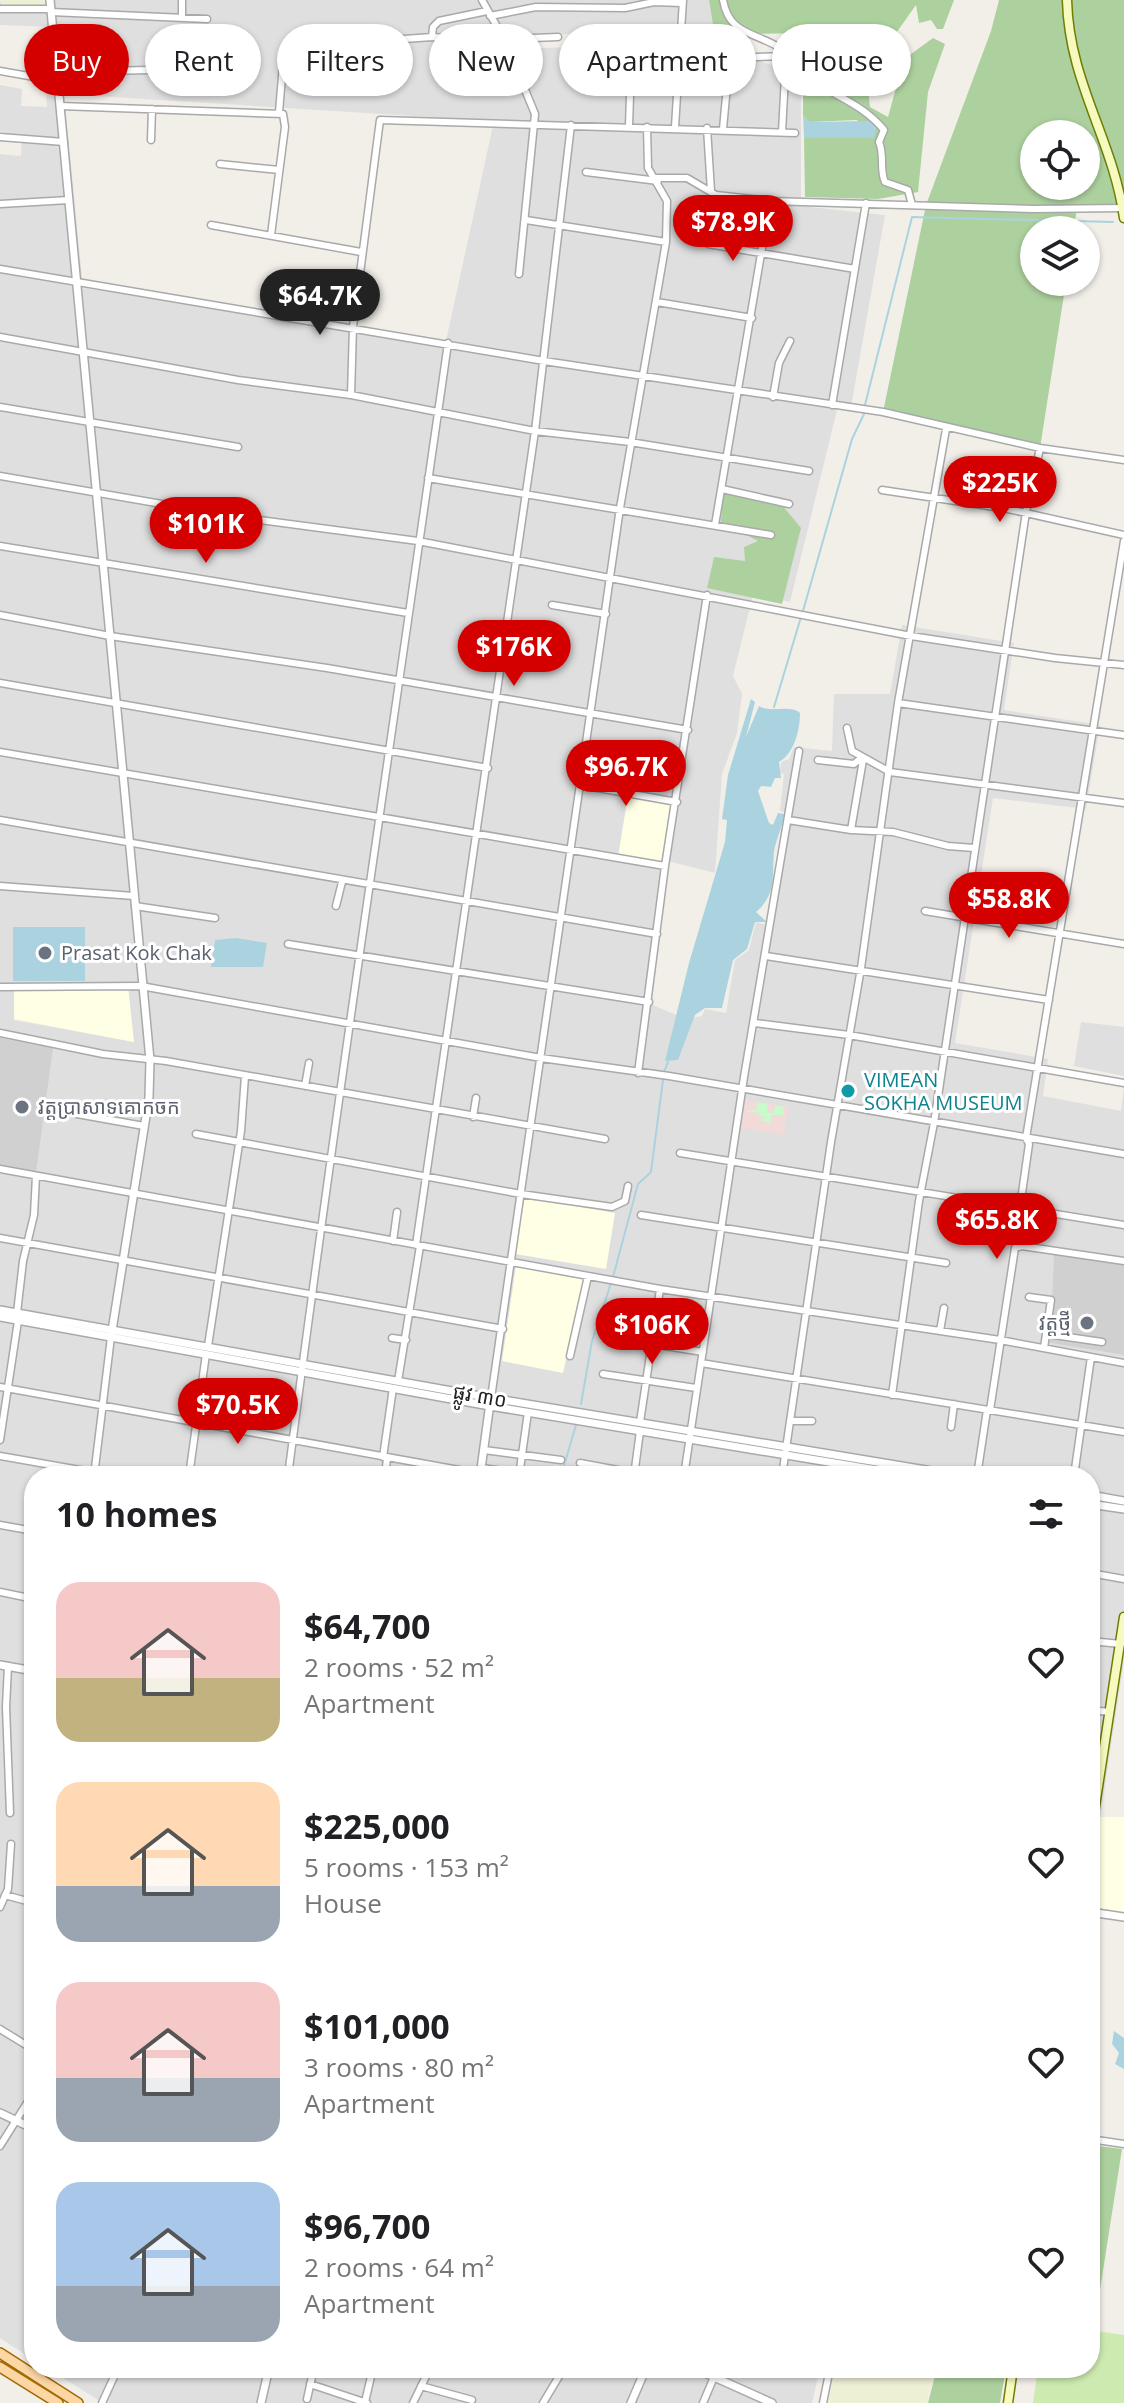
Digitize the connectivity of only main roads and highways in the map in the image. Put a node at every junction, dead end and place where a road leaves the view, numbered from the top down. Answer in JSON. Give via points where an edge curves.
{"nodes":[{"id":1,"x":1067,"y":0,"type":"edge"},
{"id":2,"x":1123,"y":213,"type":"edge"},
{"id":3,"x":1124,"y":1617,"type":"edge"},
{"id":4,"x":1100,"y":1776,"type":"edge"},
{"id":5,"x":0,"y":2353,"type":"edge"},
{"id":6,"x":0,"y":2367,"type":"edge"},
{"id":7,"x":24,"y":2368,"type":"edge"},
{"id":8,"x":39,"y":2378,"type":"edge"},
{"id":9,"x":1012,"y":2378,"type":"edge"},
{"id":10,"x":58,"y":2403,"type":"edge"},
{"id":11,"x":78,"y":2403,"type":"edge"},
{"id":12,"x":1008,"y":2403,"type":"edge"}],
"edges":[{"from":1,"to":2,"type":"main road","via":[[1070,47],[1112,164]]},
{"from":3,"to":4,"type":"main road"},
{"from":5,"to":7,"type":"main road"},
{"from":6,"to":10,"type":"main road"},
{"from":8,"to":11,"type":"main road"},
{"from":9,"to":12,"type":"main road"}]}
